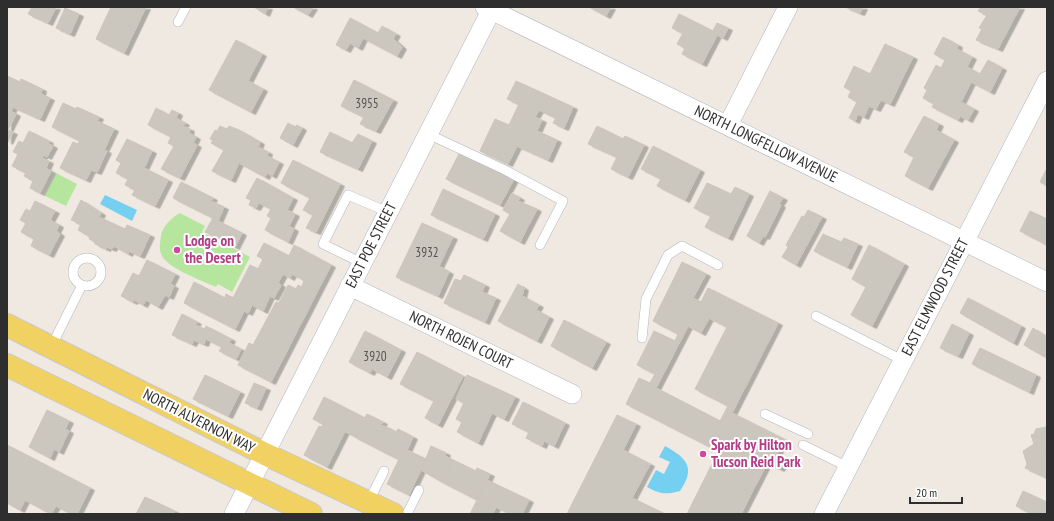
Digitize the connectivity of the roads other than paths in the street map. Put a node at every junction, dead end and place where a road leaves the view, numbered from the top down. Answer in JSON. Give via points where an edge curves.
{"nodes":[{"id":1,"x":186,"y":7,"type":"edge"},
{"id":2,"x":788,"y":7,"type":"edge"},
{"id":3,"x":490,"y":8,"type":"edge"},
{"id":4,"x":178,"y":22,"type":"dead end"},
{"id":5,"x":1047,"y":81,"type":"edge"},
{"id":6,"x":728,"y":125,"type":"junction"},
{"id":7,"x":428,"y":134,"type":"junction"},
{"id":8,"x":388,"y":212,"type":"junction"},
{"id":9,"x":963,"y":242,"type":"junction"},
{"id":10,"x":540,"y":245,"type":"dead end"},
{"id":11,"x":362,"y":263,"type":"junction"},
{"id":12,"x":718,"y":265,"type":"dead end"},
{"id":13,"x":1047,"y":282,"type":"edge"},
{"id":14,"x":82,"y":285,"type":"dead end"},
{"id":15,"x":350,"y":286,"type":"junction"},
{"id":16,"x":816,"y":316,"type":"dead end"},
{"id":17,"x":7,"y":325,"type":"edge"},
{"id":18,"x":642,"y":338,"type":"dead end"},
{"id":19,"x":51,"y":347,"type":"junction"},
{"id":20,"x":904,"y":361,"type":"junction"},
{"id":21,"x":8,"y":369,"type":"edge"},
{"id":22,"x":572,"y":394,"type":"dead end"},
{"id":23,"x":765,"y":414,"type":"dead end"},
{"id":24,"x":808,"y":434,"type":"dead end"},
{"id":25,"x":803,"y":445,"type":"dead end"},
{"id":26,"x":265,"y":454,"type":"junction"},
{"id":27,"x":848,"y":467,"type":"junction"},
{"id":28,"x":384,"y":471,"type":"dead end"},
{"id":29,"x":250,"y":483,"type":"junction"},
{"id":30,"x":419,"y":490,"type":"dead end"},
{"id":31,"x":368,"y":502,"type":"junction"},
{"id":32,"x":234,"y":514,"type":"edge"},
{"id":33,"x":311,"y":514,"type":"edge"},
{"id":34,"x":393,"y":514,"type":"edge"},
{"id":35,"x":407,"y":514,"type":"edge"},
{"id":36,"x":824,"y":514,"type":"edge"}],
"edges":[{"from":1,"to":4,"type":"lane"},
{"from":2,"to":6,"type":"street"},
{"from":3,"to":6,"type":"street","name":"NORTH LONGFELLOW AVENUE"},
{"from":3,"to":7,"type":"street","name":"EAST POE STREET"},
{"from":5,"to":9,"type":"street","name":"EAST ELMWOOD STREET"},
{"from":6,"to":9,"type":"street","name":"NORTH LONGFELLOW AVENUE"},
{"from":7,"to":8,"type":"street","name":"EAST POE STREET"},
{"from":7,"to":10,"type":"lane","via":[[563,201]]},
{"from":8,"to":11,"type":"street","name":"EAST POE STREET"},
{"from":8,"to":11,"type":"lane","via":[[348,194],[326,236],[323,244]]},
{"from":9,"to":13,"type":"street","name":"NORTH LONGFELLOW AVENUE"},
{"from":9,"to":20,"type":"street","name":"EAST ELMWOOD STREET"},
{"from":11,"to":15,"type":"street","name":"EAST POE STREET"},
{"from":12,"to":18,"type":"lane","via":[[682,246],[668,254],[646,299]]},
{"from":14,"to":19,"type":"lane"},
{"from":15,"to":22,"type":"street","name":"NORTH ROJEN COURT"},
{"from":15,"to":26,"type":"street","name":"EAST POE STREET"},
{"from":16,"to":20,"type":"lane"},
{"from":17,"to":19,"type":"main road","name":"NORTH ALVERNON WAY"},
{"from":19,"to":26,"type":"main road","name":"NORTH ALVERNON WAY"},
{"from":20,"to":27,"type":"street","name":"EAST ELMWOOD STREET"},
{"from":21,"to":29,"type":"main road"},
{"from":23,"to":24,"type":"lane"},
{"from":25,"to":27,"type":"lane"},
{"from":26,"to":29,"type":"street","name":"EAST POE STREET"},
{"from":26,"to":31,"type":"main road","name":"NORTH ALVERNON WAY"},
{"from":27,"to":36,"type":"street","name":"EAST ELMWOOD STREET"},
{"from":28,"to":31,"type":"lane"},
{"from":29,"to":32,"type":"street","name":"EAST POE STREET"},
{"from":29,"to":33,"type":"main road"},
{"from":30,"to":35,"type":"lane"},
{"from":31,"to":34,"type":"main road","name":"NORTH ALVERNON WAY"}]}
